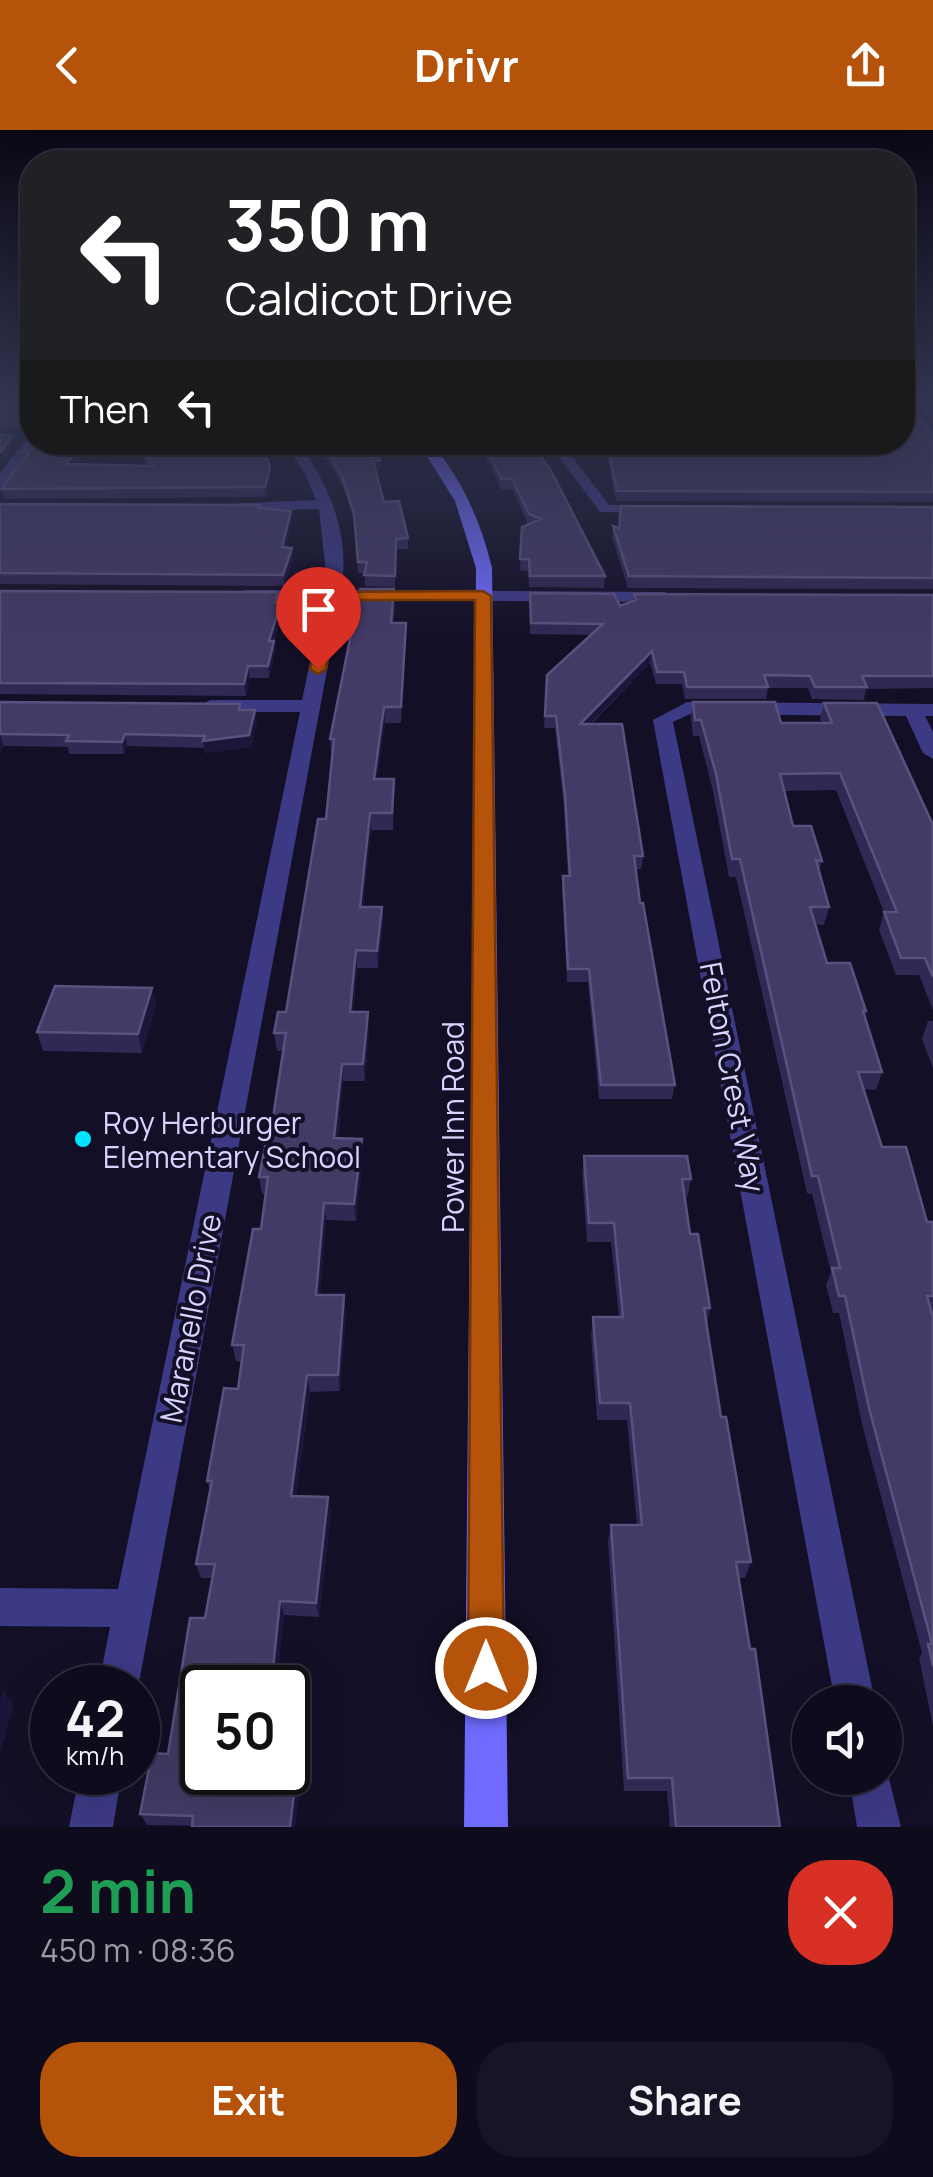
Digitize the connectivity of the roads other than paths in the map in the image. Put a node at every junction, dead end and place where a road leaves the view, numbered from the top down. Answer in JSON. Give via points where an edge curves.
{"nodes":[{"id":1,"x":316,"y":482,"type":"edge"},
{"id":2,"x":453,"y":482,"type":"edge"},
{"id":3,"x":585,"y":482,"type":"edge"},
{"id":4,"x":327,"y":504,"type":"junction"},
{"id":5,"x":213,"y":508,"type":"edge"},
{"id":6,"x":663,"y":509,"type":"edge"},
{"id":7,"x":235,"y":595,"type":"edge"},
{"id":8,"x":332,"y":595,"type":"junction"},
{"id":9,"x":483,"y":596,"type":"junction"},
{"id":10,"x":679,"y":597,"type":"edge"},
{"id":11,"x":194,"y":706,"type":"edge"},
{"id":12,"x":311,"y":706,"type":"junction"},
{"id":13,"x":923,"y":710,"type":"edge"},
{"id":14,"x":933,"y":753,"type":"edge"},
{"id":15,"x":0,"y":1607,"type":"edge"},
{"id":16,"x":133,"y":1608,"type":"junction"},
{"id":17,"x":122,"y":1665,"type":"edge"},
{"id":18,"x":852,"y":1685,"type":"edge"},
{"id":19,"x":97,"y":1795,"type":"edge"},
{"id":20,"x":873,"y":1795,"type":"edge"},
{"id":21,"x":91,"y":1827,"type":"edge"},
{"id":22,"x":486,"y":1827,"type":"edge"},
{"id":23,"x":880,"y":1827,"type":"edge"}],
"edges":[{"from":1,"to":4,"type":"street","name":"Maranello Drive"},
{"from":2,"to":9,"type":"main road","name":"Power Inn Road","via":[[484,568]]},
{"from":3,"to":6,"type":"street","via":[[605,508]]},
{"from":4,"to":5,"type":"street"},
{"from":4,"to":8,"type":"street","name":"Maranello Drive","via":[[336,557]]},
{"from":7,"to":8,"type":"street"},
{"from":8,"to":9,"type":"street"},
{"from":8,"to":12,"type":"street","name":"Maranello Drive"},
{"from":9,"to":10,"type":"street"},
{"from":9,"to":22,"type":"main road","name":"Power Inn Road"},
{"from":11,"to":12,"type":"street"},
{"from":12,"to":16,"type":"street","name":"Maranello Drive"},
{"from":13,"to":14,"type":"street"},
{"from":13,"to":18,"type":"street","name":"Felton Crest Way","via":[[687,708],[662,720]]},
{"from":15,"to":16,"type":"street"},
{"from":16,"to":17,"type":"street","name":"Maranello Drive"},
{"from":19,"to":21,"type":"street"},
{"from":20,"to":23,"type":"street"}]}
